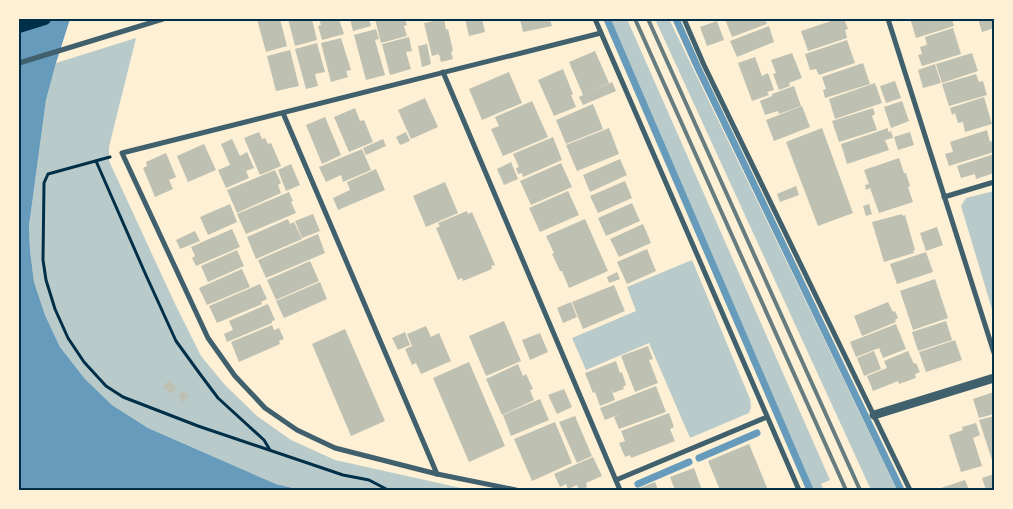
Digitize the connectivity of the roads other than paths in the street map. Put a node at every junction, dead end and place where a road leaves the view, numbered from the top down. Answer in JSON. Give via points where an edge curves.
{"nodes":[{"id":1,"x":45,"y":19,"type":"edge"},
{"id":2,"x":163,"y":19,"type":"edge"},
{"id":3,"x":595,"y":19,"type":"edge"},
{"id":4,"x":684,"y":19,"type":"edge"},
{"id":5,"x":888,"y":19,"type":"edge"},
{"id":6,"x":19,"y":27,"type":"edge"},
{"id":7,"x":601,"y":33,"type":"junction"},
{"id":8,"x":19,"y":63,"type":"edge"},
{"id":9,"x":443,"y":72,"type":"junction"},
{"id":10,"x":284,"y":113,"type":"junction"},
{"id":11,"x":994,"y":182,"type":"edge"},
{"id":12,"x":944,"y":197,"type":"junction"},
{"id":13,"x":994,"y":353,"type":"edge"},
{"id":14,"x":994,"y":378,"type":"edge"},
{"id":15,"x":874,"y":414,"type":"junction"},
{"id":16,"x":767,"y":417,"type":"junction"},
{"id":17,"x":437,"y":474,"type":"junction"},
{"id":18,"x":616,"y":480,"type":"junction"},
{"id":19,"x":516,"y":490,"type":"edge"},
{"id":20,"x":620,"y":490,"type":"edge"},
{"id":21,"x":799,"y":490,"type":"edge"},
{"id":22,"x":910,"y":490,"type":"edge"}],
"edges":[{"from":1,"to":6,"type":"main road"},
{"from":2,"to":8,"type":"street"},
{"from":3,"to":7,"type":"street"},
{"from":4,"to":15,"type":"street"},
{"from":5,"to":12,"type":"street"},
{"from":7,"to":9,"type":"street"},
{"from":7,"to":16,"type":"street"},
{"from":9,"to":10,"type":"street"},
{"from":9,"to":18,"type":"street"},
{"from":10,"to":17,"type":"street"},
{"from":10,"to":17,"type":"street","via":[[122,153],[208,338],[235,376],[265,408],[296,430],[335,448]]},
{"from":11,"to":12,"type":"street"},
{"from":12,"to":13,"type":"street"},
{"from":14,"to":15,"type":"street"},
{"from":15,"to":22,"type":"street"},
{"from":16,"to":18,"type":"street"},
{"from":16,"to":21,"type":"street"},
{"from":17,"to":19,"type":"street"},
{"from":18,"to":20,"type":"street"}]}
